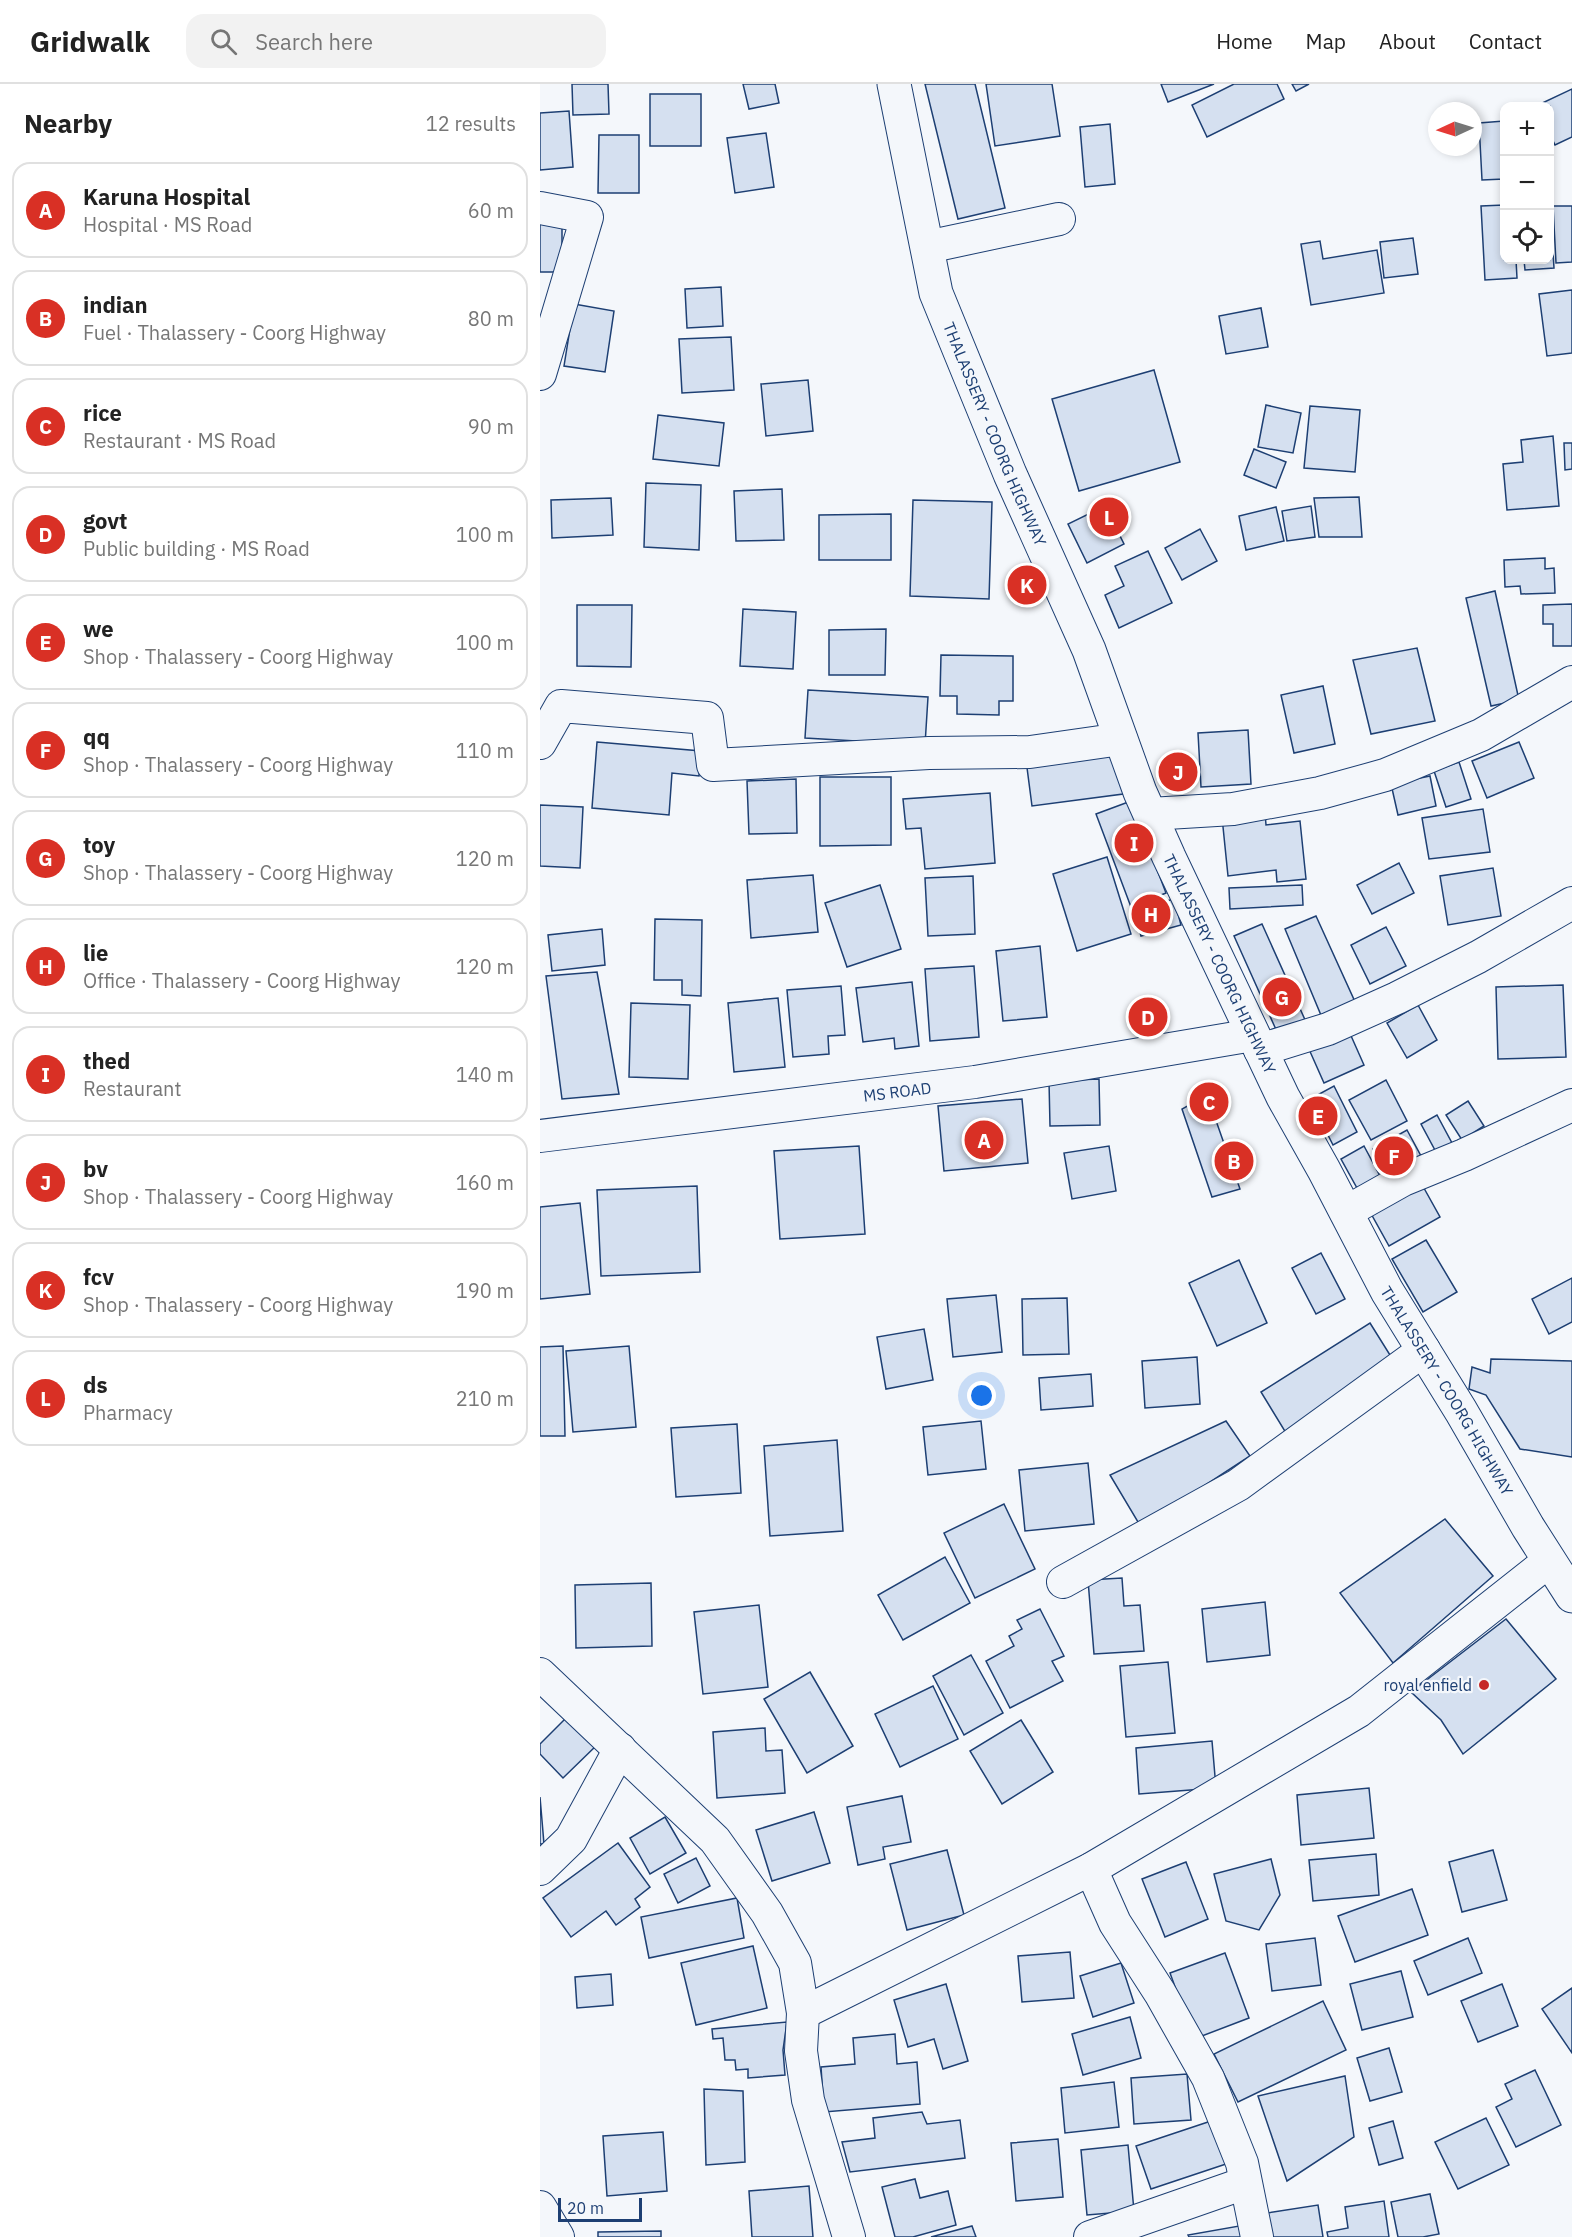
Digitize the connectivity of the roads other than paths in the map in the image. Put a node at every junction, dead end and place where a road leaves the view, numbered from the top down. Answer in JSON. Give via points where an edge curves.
{"nodes":[{"id":1,"x":894,"y":84,"type":"edge"},
{"id":2,"x":540,"y":208,"type":"edge"},
{"id":3,"x":1059,"y":219,"type":"dead end"},
{"id":4,"x":927,"y":247,"type":"junction"},
{"id":5,"x":540,"y":374,"type":"edge"},
{"id":6,"x":1572,"y":682,"type":"edge"},
{"id":7,"x":1121,"y":739,"type":"junction"},
{"id":8,"x":540,"y":743,"type":"edge"},
{"id":9,"x":1150,"y":814,"type":"junction"},
{"id":10,"x":1572,"y":903,"type":"edge"},
{"id":11,"x":1256,"y":1042,"type":"junction"},
{"id":12,"x":1572,"y":1105,"type":"edge"},
{"id":13,"x":540,"y":1136,"type":"edge"},
{"id":14,"x":1346,"y":1212,"type":"junction"},
{"id":15,"x":1424,"y":1350,"type":"junction"},
{"id":16,"x":1549,"y":1561,"type":"junction"},
{"id":17,"x":1063,"y":1582,"type":"dead end"},
{"id":18,"x":1572,"y":1596,"type":"edge"},
{"id":19,"x":540,"y":1674,"type":"edge"},
{"id":20,"x":620,"y":1749,"type":"junction"},
{"id":21,"x":540,"y":1869,"type":"edge"},
{"id":22,"x":1091,"y":1869,"type":"junction"},
{"id":23,"x":803,"y":2013,"type":"junction"},
{"id":24,"x":1245,"y":2183,"type":"junction"},
{"id":25,"x":540,"y":2207,"type":"edge"},
{"id":26,"x":558,"y":2237,"type":"edge"},
{"id":27,"x":849,"y":2237,"type":"edge"},
{"id":28,"x":1090,"y":2237,"type":"edge"},
{"id":29,"x":1257,"y":2237,"type":"edge"}],
"edges":[{"from":1,"to":4,"type":"main road","name":"THALASSERY - COORG HIGHWAY"},
{"from":2,"to":5,"type":"street","via":[[587,217]]},
{"from":3,"to":4,"type":"street"},
{"from":4,"to":7,"type":"main road","name":"THALASSERY - COORG HIGHWAY","via":[[936,293],[1010,474],[1089,650]]},
{"from":6,"to":9,"type":"street","via":[[1481,735],[1385,775],[1320,793],[1233,809]]},
{"from":7,"to":8,"type":"street","via":[[1030,752],[929,753],[713,765],[707,718],[561,706]]},
{"from":7,"to":9,"type":"main road","name":"THALASSERY - COORG HIGHWAY"},
{"from":9,"to":11,"type":"main road","name":"THALASSERY - COORG HIGHWAY"},
{"from":10,"to":11,"type":"street","name":"MS ROAD","via":[[1478,957],[1328,1029]]},
{"from":11,"to":13,"type":"street","name":"MS ROAD","via":[[975,1082]]},
{"from":11,"to":14,"type":"main road","name":"THALASSERY - COORG HIGHWAY"},
{"from":12,"to":14,"type":"street","via":[[1403,1180]]},
{"from":14,"to":15,"type":"main road","name":"THALASSERY - COORG HIGHWAY","via":[[1387,1291]]},
{"from":15,"to":16,"type":"main road","name":"THALASSERY - COORG HIGHWAY"},
{"from":15,"to":17,"type":"street","via":[[1238,1485]]},
{"from":16,"to":18,"type":"main road","name":"THALASSERY - COORG HIGHWAY"},
{"from":16,"to":22,"type":"street","via":[[1359,1711]]},
{"from":19,"to":20,"type":"street"},
{"from":20,"to":21,"type":"street","via":[[571,1839]]},
{"from":20,"to":23,"type":"street","via":[[715,1840],[767,1913],[795,1964]]},
{"from":22,"to":23,"type":"street"},
{"from":22,"to":24,"type":"street","via":[[1115,1923],[1208,2078],[1242,2163]]},
{"from":23,"to":27,"type":"street","via":[[801,2051],[808,2100]]},
{"from":24,"to":28,"type":"street"},
{"from":24,"to":29,"type":"street"},
{"from":25,"to":26,"type":"street"}]}
